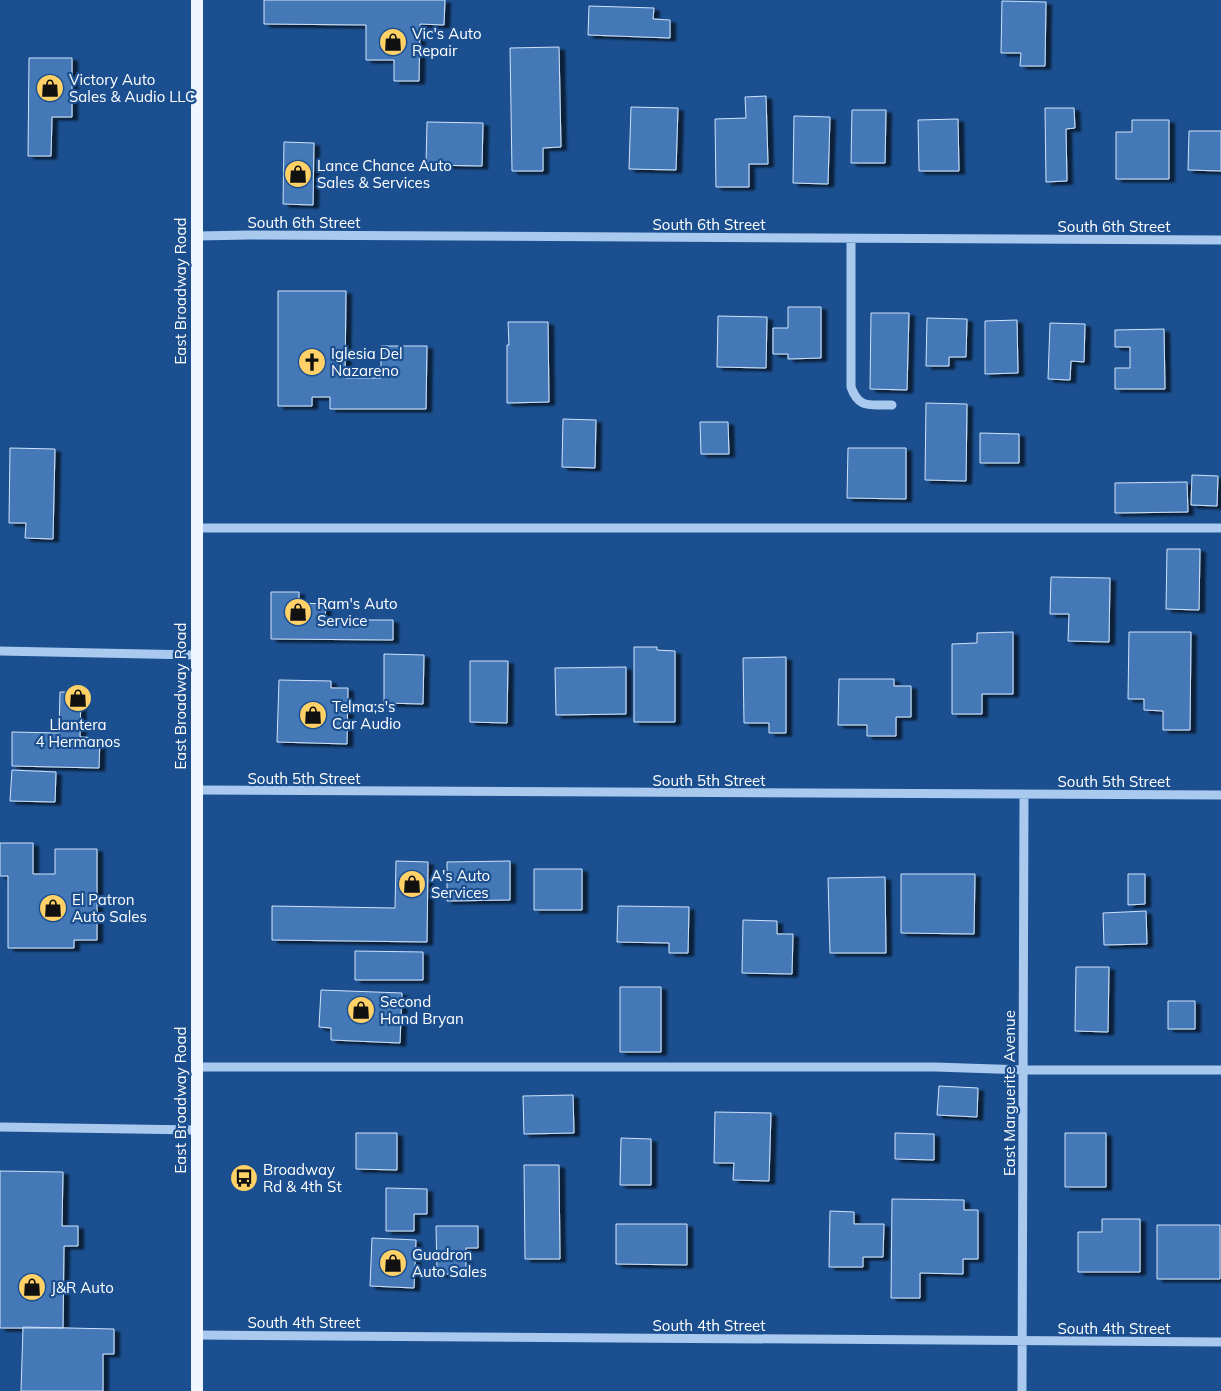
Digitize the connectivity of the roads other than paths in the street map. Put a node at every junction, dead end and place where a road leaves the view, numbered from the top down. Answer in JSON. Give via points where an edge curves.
{"nodes":[{"id":1,"x":197,"y":0,"type":"edge"},
{"id":2,"x":197,"y":236,"type":"junction"},
{"id":3,"x":850,"y":239,"type":"junction"},
{"id":4,"x":1221,"y":240,"type":"edge"},
{"id":5,"x":892,"y":405,"type":"dead end"},
{"id":6,"x":196,"y":528,"type":"junction"},
{"id":7,"x":1221,"y":528,"type":"edge"},
{"id":8,"x":0,"y":651,"type":"edge"},
{"id":9,"x":196,"y":655,"type":"junction"},
{"id":10,"x":197,"y":790,"type":"junction"},
{"id":11,"x":1024,"y":795,"type":"junction"},
{"id":12,"x":1221,"y":795,"type":"edge"},
{"id":13,"x":197,"y":1067,"type":"junction"},
{"id":14,"x":1022,"y":1070,"type":"junction"},
{"id":15,"x":1221,"y":1070,"type":"edge"},
{"id":16,"x":0,"y":1127,"type":"edge"},
{"id":17,"x":197,"y":1130,"type":"junction"},
{"id":18,"x":197,"y":1334,"type":"junction"},
{"id":19,"x":1022,"y":1342,"type":"junction"},
{"id":20,"x":1221,"y":1342,"type":"edge"},
{"id":21,"x":197,"y":1391,"type":"edge"},
{"id":22,"x":1022,"y":1391,"type":"edge"}],
"edges":[{"from":1,"to":2,"type":"main road","name":"East Broadway Road"},
{"from":2,"to":3,"type":"street","name":"South 6th Street"},
{"from":2,"to":6,"type":"main road","name":"East Broadway Road"},
{"from":3,"to":4,"type":"street","name":"South 6th Street"},
{"from":3,"to":5,"type":"street","via":[[850,387],[861,404]]},
{"from":6,"to":7,"type":"street"},
{"from":6,"to":9,"type":"main road","name":"East Broadway Road"},
{"from":8,"to":9,"type":"street"},
{"from":9,"to":10,"type":"main road","name":"East Broadway Road"},
{"from":10,"to":11,"type":"street","name":"South 5th Street"},
{"from":10,"to":13,"type":"main road","name":"East Broadway Road"},
{"from":11,"to":12,"type":"street","name":"South 5th Street"},
{"from":11,"to":14,"type":"street","name":"East Marguerite Avenue"},
{"from":13,"to":14,"type":"street","via":[[935,1067]]},
{"from":13,"to":17,"type":"main road","name":"East Broadway Road"},
{"from":14,"to":15,"type":"street"},
{"from":14,"to":19,"type":"street","name":"East Marguerite Avenue"},
{"from":16,"to":17,"type":"street"},
{"from":17,"to":18,"type":"main road","name":"East Broadway Road"},
{"from":18,"to":19,"type":"street","name":"South 4th Street"},
{"from":18,"to":21,"type":"main road","name":"East Broadway Road"},
{"from":19,"to":20,"type":"street","name":"South 4th Street"},
{"from":19,"to":22,"type":"street","name":"East Marguerite Avenue"}]}
